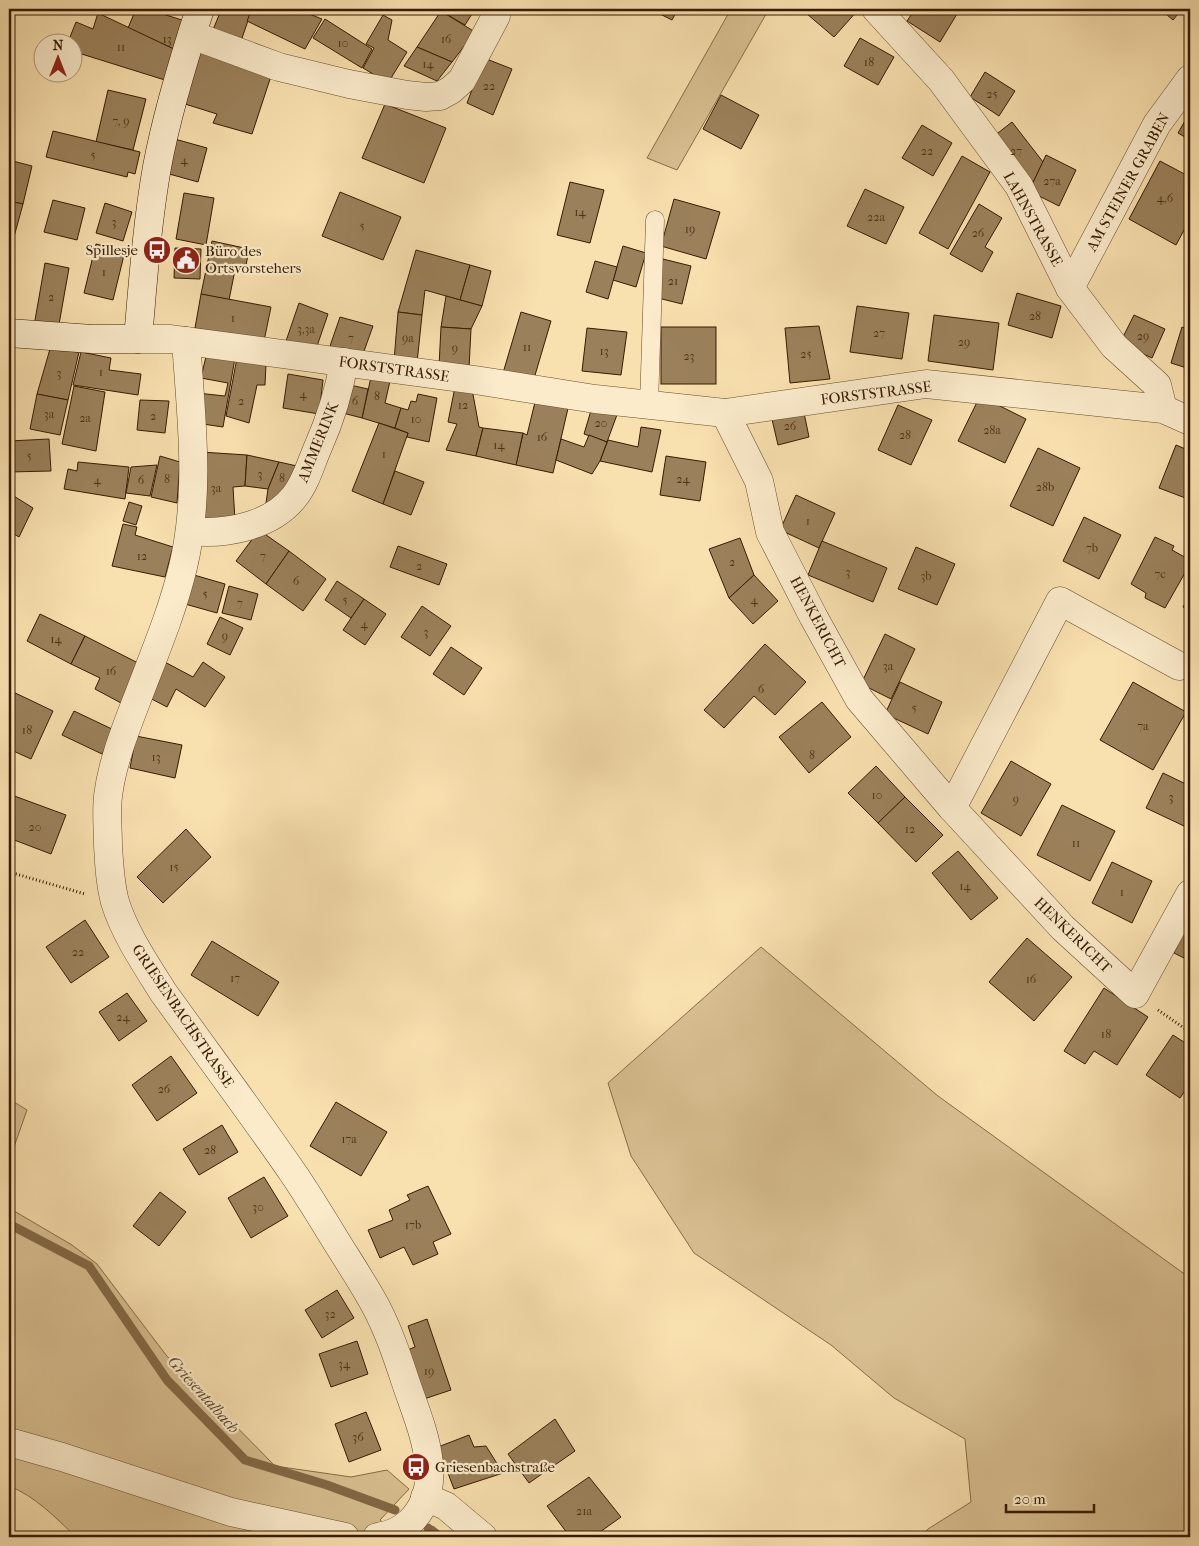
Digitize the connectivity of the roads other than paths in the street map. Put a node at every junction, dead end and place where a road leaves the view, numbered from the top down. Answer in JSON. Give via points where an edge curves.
{"nodes":[{"id":1,"x":200,"y":9,"type":"edge"},
{"id":2,"x":876,"y":9,"type":"edge"},
{"id":3,"x":496,"y":16,"type":"dead end"},
{"id":4,"x":192,"y":35,"type":"junction"},
{"id":5,"x":1190,"y":79,"type":"edge"},
{"id":6,"x":655,"y":220,"type":"dead end"},
{"id":7,"x":1070,"y":288,"type":"junction"},
{"id":8,"x":9,"y":333,"type":"edge"},
{"id":9,"x":138,"y":338,"type":"junction"},
{"id":10,"x":186,"y":340,"type":"junction"},
{"id":11,"x":344,"y":362,"type":"junction"},
{"id":12,"x":649,"y":405,"type":"junction"},
{"id":13,"x":1163,"y":409,"type":"junction"},
{"id":14,"x":726,"y":413,"type":"junction"},
{"id":15,"x":1190,"y":421,"type":"edge"},
{"id":16,"x":190,"y":530,"type":"junction"},
{"id":17,"x":1178,"y":666,"type":"dead end"},
{"id":18,"x":952,"y":808,"type":"junction"},
{"id":19,"x":1190,"y":894,"type":"edge"},
{"id":20,"x":9,"y":1442,"type":"edge"},
{"id":21,"x":425,"y":1497,"type":"junction"},
{"id":22,"x":345,"y":1537,"type":"edge"},
{"id":23,"x":377,"y":1537,"type":"edge"},
{"id":24,"x":483,"y":1537,"type":"edge"}],
"edges":[{"from":1,"to":4,"type":"street"},
{"from":2,"to":7,"type":"street","name":"LAHNSTRASSE","via":[[941,80],[1019,186]]},
{"from":3,"to":4,"type":"street","via":[[462,80],[440,96],[426,97],[356,86],[279,67]]},
{"from":4,"to":9,"type":"street","via":[[157,168]]},
{"from":5,"to":7,"type":"street","name":"AM STEINER GRABEN","via":[[1157,124]]},
{"from":6,"to":12,"type":"lane"},
{"from":7,"to":13,"type":"street","name":"LAHNSTRASSE","via":[[1114,346],[1157,385]]},
{"from":8,"to":9,"type":"street","name":"FORSTSTRASSE"},
{"from":9,"to":10,"type":"street","name":"FORSTSTRASSE"},
{"from":10,"to":11,"type":"street","name":"FORSTSTRASSE"},
{"from":10,"to":16,"type":"street","name":"GRIESENBACHSTRASSE","via":[[193,443]]},
{"from":11,"to":12,"type":"street","name":"FORSTSTRASSE"},
{"from":11,"to":16,"type":"street","name":"AMMERINK","via":[[326,430],[296,495],[286,506],[248,526],[218,532]]},
{"from":12,"to":14,"type":"street","name":"FORSTSTRASSE"},
{"from":13,"to":14,"type":"street","name":"FORSTSTRASSE","via":[[926,384]]},
{"from":13,"to":15,"type":"street","name":"FORSTSTRASSE"},
{"from":14,"to":18,"type":"street","name":"HENKERICHT","via":[[759,481],[770,532],[860,699]]},
{"from":16,"to":21,"type":"street","name":"GRIESENBACHSTRASSE","via":[[174,600],[127,725],[111,780],[107,812],[115,901],[132,941],[159,985],[294,1174],[376,1306],[424,1436],[429,1473]]},
{"from":17,"to":18,"type":"street","via":[[1060,600]]},
{"from":18,"to":19,"type":"street","name":"HENKERICHT","via":[[1063,928],[1135,994]]},
{"from":20,"to":22,"type":"street","via":[[231,1512]]},
{"from":21,"to":23,"type":"street","via":[[415,1516],[399,1531]]},
{"from":21,"to":24,"type":"street","via":[[446,1506]]}]}
